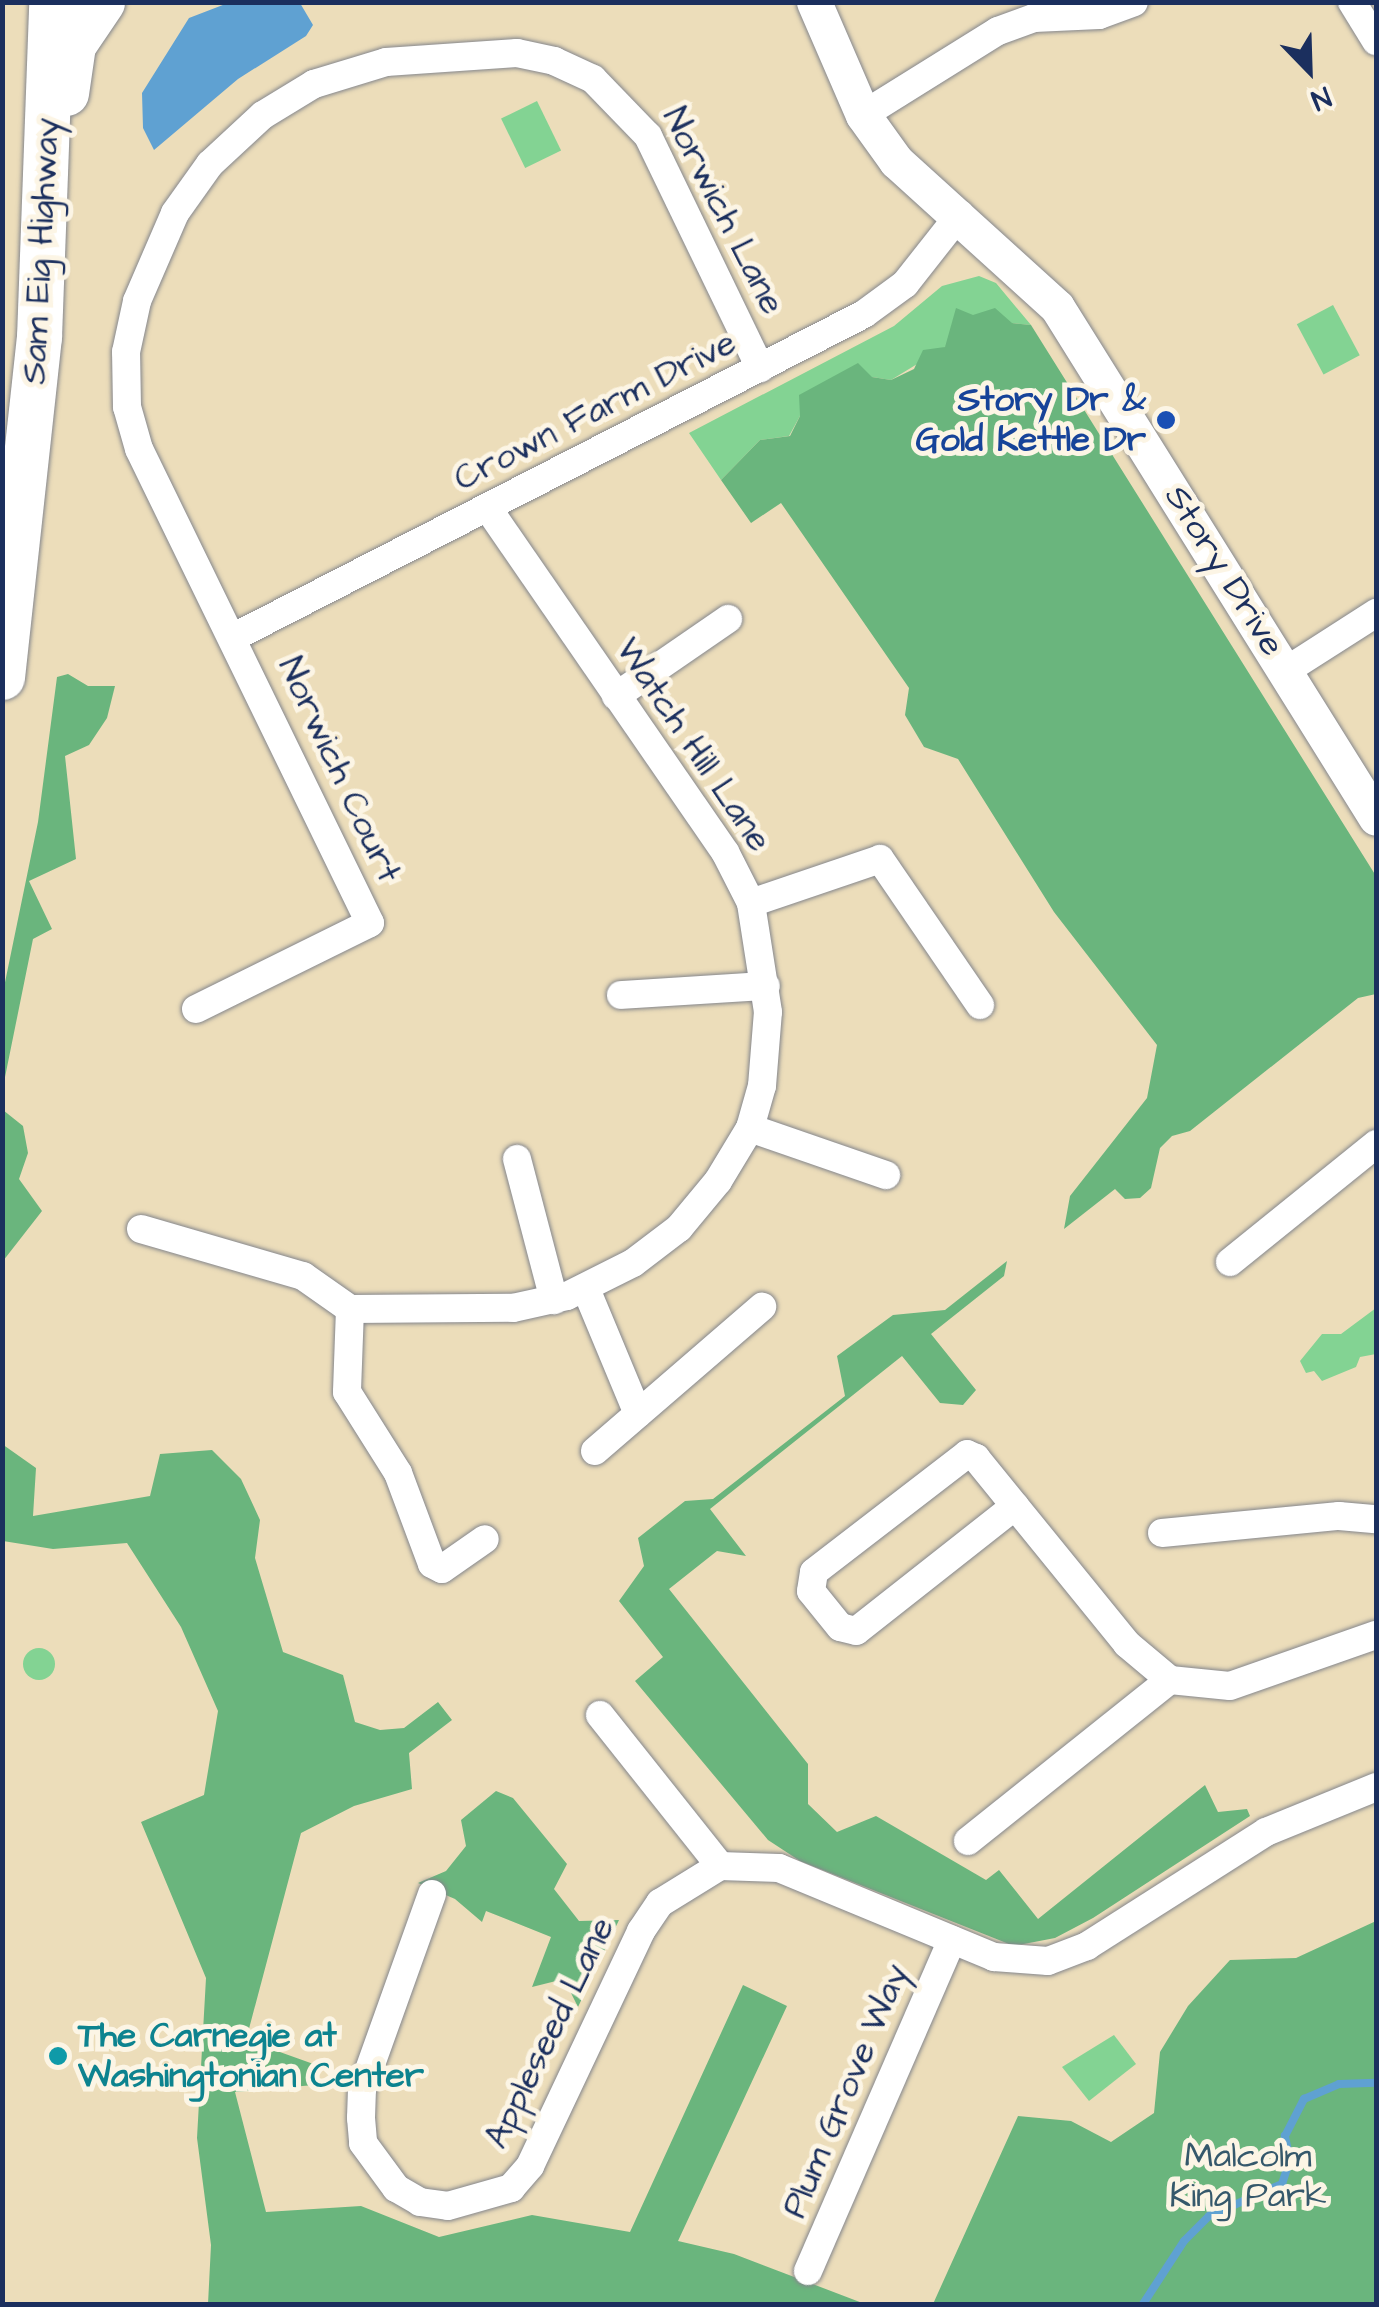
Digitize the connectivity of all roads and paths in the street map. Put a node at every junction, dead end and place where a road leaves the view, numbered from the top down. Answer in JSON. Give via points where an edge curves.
{"nodes":[{"id":1,"x":50,"y":2,"type":"edge"},
{"id":2,"x":102,"y":2,"type":"edge"},
{"id":3,"x":814,"y":2,"type":"edge"},
{"id":4,"x":1134,"y":2,"type":"edge"},
{"id":5,"x":1352,"y":2,"type":"edge"},
{"id":6,"x":1376,"y":41,"type":"edge"},
{"id":7,"x":863,"y":115,"type":"junction"},
{"id":8,"x":47,"y":208,"type":"junction"},
{"id":9,"x":960,"y":214,"type":"junction"},
{"id":10,"x":760,"y":368,"type":"junction"},
{"id":11,"x":488,"y":508,"type":"junction"},
{"id":12,"x":1376,"y":613,"type":"edge"},
{"id":13,"x":728,"y":618,"type":"dead end"},
{"id":14,"x":234,"y":637,"type":"junction"},
{"id":15,"x":4,"y":657,"type":"edge"},
{"id":16,"x":1287,"y":670,"type":"junction"},
{"id":17,"x":616,"y":696,"type":"junction"},
{"id":18,"x":1376,"y":818,"type":"edge"},
{"id":19,"x":751,"y":903,"type":"junction"},
{"id":20,"x":766,"y":986,"type":"junction"},
{"id":21,"x":621,"y":995,"type":"dead end"},
{"id":22,"x":980,"y":1006,"type":"dead end"},
{"id":23,"x":196,"y":1009,"type":"dead end"},
{"id":24,"x":750,"y":1128,"type":"junction"},
{"id":25,"x":1376,"y":1144,"type":"edge"},
{"id":26,"x":516,"y":1159,"type":"dead end"},
{"id":27,"x":886,"y":1175,"type":"dead end"},
{"id":28,"x":141,"y":1229,"type":"dead end"},
{"id":29,"x":1230,"y":1262,"type":"dead end"},
{"id":30,"x":586,"y":1288,"type":"junction"},
{"id":31,"x":554,"y":1300,"type":"junction"},
{"id":32,"x":762,"y":1307,"type":"dead end"},
{"id":33,"x":350,"y":1309,"type":"junction"},
{"id":34,"x":638,"y":1414,"type":"junction"},
{"id":35,"x":594,"y":1451,"type":"dead end"},
{"id":36,"x":1015,"y":1506,"type":"junction"},
{"id":37,"x":1376,"y":1518,"type":"edge"},
{"id":38,"x":1162,"y":1534,"type":"dead end"},
{"id":39,"x":485,"y":1539,"type":"dead end"},
{"id":40,"x":1376,"y":1636,"type":"edge"},
{"id":41,"x":1170,"y":1680,"type":"junction"},
{"id":42,"x":600,"y":1715,"type":"dead end"},
{"id":43,"x":1376,"y":1787,"type":"edge"},
{"id":44,"x":968,"y":1841,"type":"dead end"},
{"id":45,"x":720,"y":1866,"type":"junction"},
{"id":46,"x":432,"y":1894,"type":"dead end"},
{"id":47,"x":952,"y":1940,"type":"junction"},
{"id":48,"x":808,"y":2271,"type":"dead end"}],
"edges":[{"from":1,"to":8,"type":"main road","name":"Sam Eig Highway"},
{"from":2,"to":8,"type":"main road","via":[[74,45]]},
{"from":3,"to":7,"type":"street","name":"Story Drive"},
{"from":4,"to":7,"type":"street","via":[[1100,16],[1034,18],[998,31]]},
{"from":5,"to":6,"type":"street"},
{"from":7,"to":9,"type":"street","name":"Story Drive","via":[[896,161]]},
{"from":8,"to":15,"type":"main road","name":"Sam Eig Highway"},
{"from":9,"to":10,"type":"street","name":"Crown Farm Drive","via":[[892,296]]},
{"from":9,"to":16,"type":"street","name":"Story Drive","via":[[1057,307]]},
{"from":10,"to":11,"type":"street","name":"Crown Farm Drive"},
{"from":10,"to":14,"type":"street","name":"Norwich Lane","via":[[648,136],[593,78],[517,53],[445,54],[386,62],[314,84],[225,147],[184,200],[154,255],[126,352],[127,407],[139,449]]},
{"from":11,"to":14,"type":"street","name":"Crown Farm Drive"},
{"from":11,"to":17,"type":"street","name":"Watch Hill Lane"},
{"from":12,"to":16,"type":"street"},
{"from":13,"to":17,"type":"street"},
{"from":14,"to":23,"type":"street","name":"Norwich Court","via":[[370,923]]},
{"from":16,"to":18,"type":"street","name":"Story Drive"},
{"from":17,"to":19,"type":"street","name":"Watch Hill Lane","via":[[726,852]]},
{"from":19,"to":20,"type":"street","name":"Watch Hill Lane"},
{"from":19,"to":22,"type":"street","via":[[880,859]]},
{"from":20,"to":21,"type":"street"},
{"from":20,"to":24,"type":"street","name":"Watch Hill Lane","via":[[767,1046]]},
{"from":24,"to":27,"type":"street"},
{"from":24,"to":30,"type":"street","name":"Watch Hill Lane","via":[[679,1228]]},
{"from":25,"to":29,"type":"street"},
{"from":26,"to":31,"type":"street"},
{"from":28,"to":33,"type":"street","via":[[303,1276]]},
{"from":30,"to":31,"type":"street","name":"Watch Hill Lane"},
{"from":30,"to":34,"type":"street"},
{"from":31,"to":33,"type":"street","name":"Watch Hill Lane","via":[[472,1312]]},
{"from":32,"to":34,"type":"street"},
{"from":33,"to":39,"type":"street","via":[[347,1392],[398,1473],[432,1564],[442,1569]]},
{"from":34,"to":35,"type":"street"},
{"from":36,"to":36,"type":"street","via":[[976,1458],[961,1456],[814,1572],[811,1590],[845,1631],[856,1631]]},
{"from":36,"to":41,"type":"street","via":[[1127,1644]]},
{"from":37,"to":38,"type":"street"},
{"from":40,"to":41,"type":"street","via":[[1230,1686]]},
{"from":41,"to":44,"type":"street"},
{"from":42,"to":45,"type":"street"},
{"from":43,"to":47,"type":"street","via":[[1266,1832],[1087,1946],[1048,1961],[1017,1962]]},
{"from":45,"to":46,"type":"street","name":"Appleseed Lane","via":[[660,1904],[641,1930],[530,2166],[511,2188],[448,2206],[420,2202],[396,2188],[363,2143],[361,2118],[362,2089]]},
{"from":45,"to":47,"type":"street","via":[[795,1873]]},
{"from":47,"to":48,"type":"street","name":"Plum Grove Way"}]}
